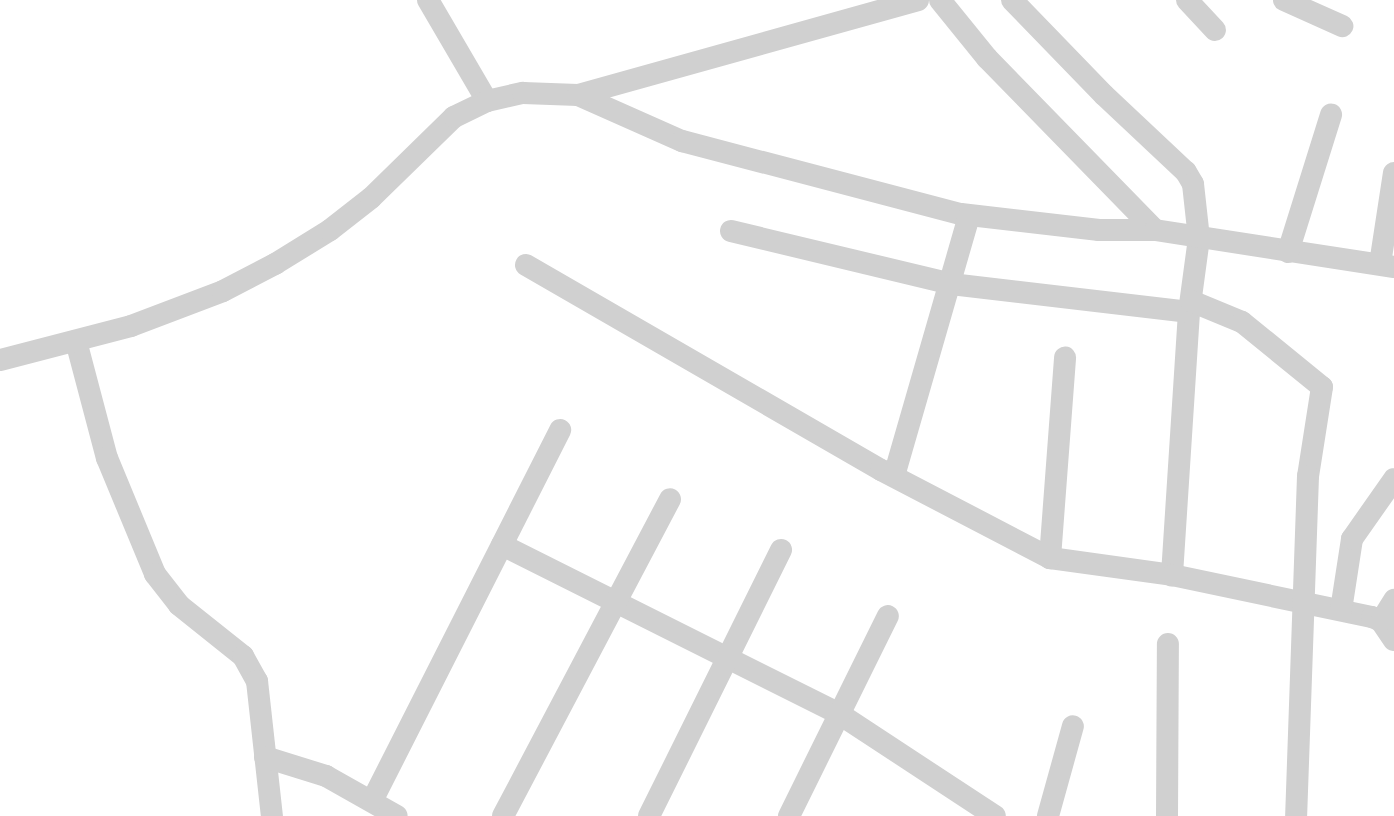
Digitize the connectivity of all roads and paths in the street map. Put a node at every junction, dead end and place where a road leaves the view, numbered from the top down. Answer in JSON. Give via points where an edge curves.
{"nodes":[{"id":1,"x":428,"y":0,"type":"edge"},
{"id":2,"x":918,"y":0,"type":"edge"},
{"id":3,"x":940,"y":0,"type":"edge"},
{"id":4,"x":1012,"y":0,"type":"edge"},
{"id":5,"x":1187,"y":0,"type":"edge"},
{"id":6,"x":1284,"y":0,"type":"edge"},
{"id":7,"x":1342,"y":26,"type":"dead end"},
{"id":8,"x":1215,"y":30,"type":"dead end"},
{"id":9,"x":578,"y":95,"type":"junction"},
{"id":10,"x":487,"y":101,"type":"junction"},
{"id":11,"x":1331,"y":115,"type":"dead end"},
{"id":12,"x":1394,"y":173,"type":"edge"},
{"id":13,"x":969,"y":216,"type":"junction"},
{"id":14,"x":1155,"y":230,"type":"junction"},
{"id":15,"x":731,"y":231,"type":"dead end"},
{"id":16,"x":1199,"y":238,"type":"junction"},
{"id":17,"x":1288,"y":252,"type":"junction"},
{"id":18,"x":526,"y":265,"type":"dead end"},
{"id":19,"x":1387,"y":265,"type":"edge"},
{"id":20,"x":951,"y":284,"type":"junction"},
{"id":21,"x":1190,"y":307,"type":"junction"},
{"id":22,"x":76,"y":341,"type":"junction"},
{"id":23,"x":1065,"y":358,"type":"dead end"},
{"id":24,"x":0,"y":360,"type":"edge"},
{"id":25,"x":560,"y":430,"type":"dead end"},
{"id":26,"x":894,"y":476,"type":"junction"},
{"id":27,"x":1394,"y":479,"type":"edge"},
{"id":28,"x":670,"y":499,"type":"dead end"},
{"id":29,"x":502,"y":545,"type":"junction"},
{"id":30,"x":781,"y":550,"type":"dead end"},
{"id":31,"x":1050,"y":558,"type":"junction"},
{"id":32,"x":1172,"y":575,"type":"junction"},
{"id":33,"x":1394,"y":600,"type":"edge"},
{"id":34,"x":615,"y":601,"type":"junction"},
{"id":35,"x":1303,"y":601,"type":"junction"},
{"id":36,"x":1341,"y":610,"type":"junction"},
{"id":37,"x":888,"y":616,"type":"dead end"},
{"id":38,"x":1381,"y":621,"type":"junction"},
{"id":39,"x":1394,"y":640,"type":"edge"},
{"id":40,"x":1168,"y":644,"type":"dead end"},
{"id":41,"x":729,"y":658,"type":"junction"},
{"id":42,"x":841,"y":714,"type":"junction"},
{"id":43,"x":1073,"y":726,"type":"dead end"},
{"id":44,"x":265,"y":757,"type":"junction"},
{"id":45,"x":372,"y":801,"type":"junction"},
{"id":46,"x":272,"y":816,"type":"edge"},
{"id":47,"x":397,"y":816,"type":"edge"},
{"id":48,"x":503,"y":816,"type":"edge"},
{"id":49,"x":649,"y":816,"type":"edge"},
{"id":50,"x":789,"y":816,"type":"edge"},
{"id":51,"x":995,"y":816,"type":"edge"},
{"id":52,"x":1048,"y":816,"type":"edge"},
{"id":53,"x":1167,"y":816,"type":"edge"},
{"id":54,"x":1296,"y":816,"type":"edge"}],
"edges":[{"from":1,"to":10,"type":"street"},
{"from":2,"to":9,"type":"street"},
{"from":3,"to":14,"type":"street","via":[[987,58]]},
{"from":4,"to":16,"type":"street","via":[[1186,172],[1193,184]]},
{"from":5,"to":8,"type":"street"},
{"from":6,"to":7,"type":"street"},
{"from":9,"to":10,"type":"street","via":[[523,93]]},
{"from":9,"to":13,"type":"street","via":[[682,141]]},
{"from":10,"to":22,"type":"street","via":[[454,117],[370,198],[302,248],[223,291],[131,326]]},
{"from":11,"to":17,"type":"street"},
{"from":12,"to":19,"type":"street"},
{"from":13,"to":14,"type":"street","via":[[1099,230]]},
{"from":13,"to":20,"type":"street"},
{"from":14,"to":16,"type":"street"},
{"from":15,"to":20,"type":"street"},
{"from":16,"to":17,"type":"street"},
{"from":16,"to":21,"type":"street"},
{"from":17,"to":19,"type":"street"},
{"from":18,"to":26,"type":"street"},
{"from":20,"to":21,"type":"street"},
{"from":20,"to":26,"type":"street"},
{"from":21,"to":32,"type":"street"},
{"from":21,"to":35,"type":"street","via":[[1242,322],[1321,384],[1323,396],[1308,476]]},
{"from":22,"to":24,"type":"street"},
{"from":22,"to":44,"type":"street","via":[[107,458],[155,574],[167,593],[225,640],[250,667],[257,681]]},
{"from":23,"to":31,"type":"street"},
{"from":25,"to":29,"type":"street"},
{"from":26,"to":31,"type":"street"},
{"from":27,"to":36,"type":"street","via":[[1352,539]]},
{"from":28,"to":34,"type":"street"},
{"from":29,"to":34,"type":"street"},
{"from":29,"to":45,"type":"street"},
{"from":30,"to":41,"type":"street"},
{"from":31,"to":32,"type":"street"},
{"from":32,"to":35,"type":"street"},
{"from":33,"to":38,"type":"street"},
{"from":34,"to":41,"type":"street"},
{"from":34,"to":48,"type":"street"},
{"from":35,"to":36,"type":"street"},
{"from":35,"to":54,"type":"street"},
{"from":36,"to":38,"type":"street"},
{"from":37,"to":42,"type":"street"},
{"from":38,"to":39,"type":"street"},
{"from":40,"to":53,"type":"street"},
{"from":41,"to":42,"type":"street"},
{"from":41,"to":49,"type":"street"},
{"from":42,"to":50,"type":"street"},
{"from":42,"to":51,"type":"street"},
{"from":43,"to":52,"type":"street"},
{"from":44,"to":45,"type":"street","via":[[326,776]]},
{"from":44,"to":46,"type":"street"},
{"from":45,"to":47,"type":"street"}]}
